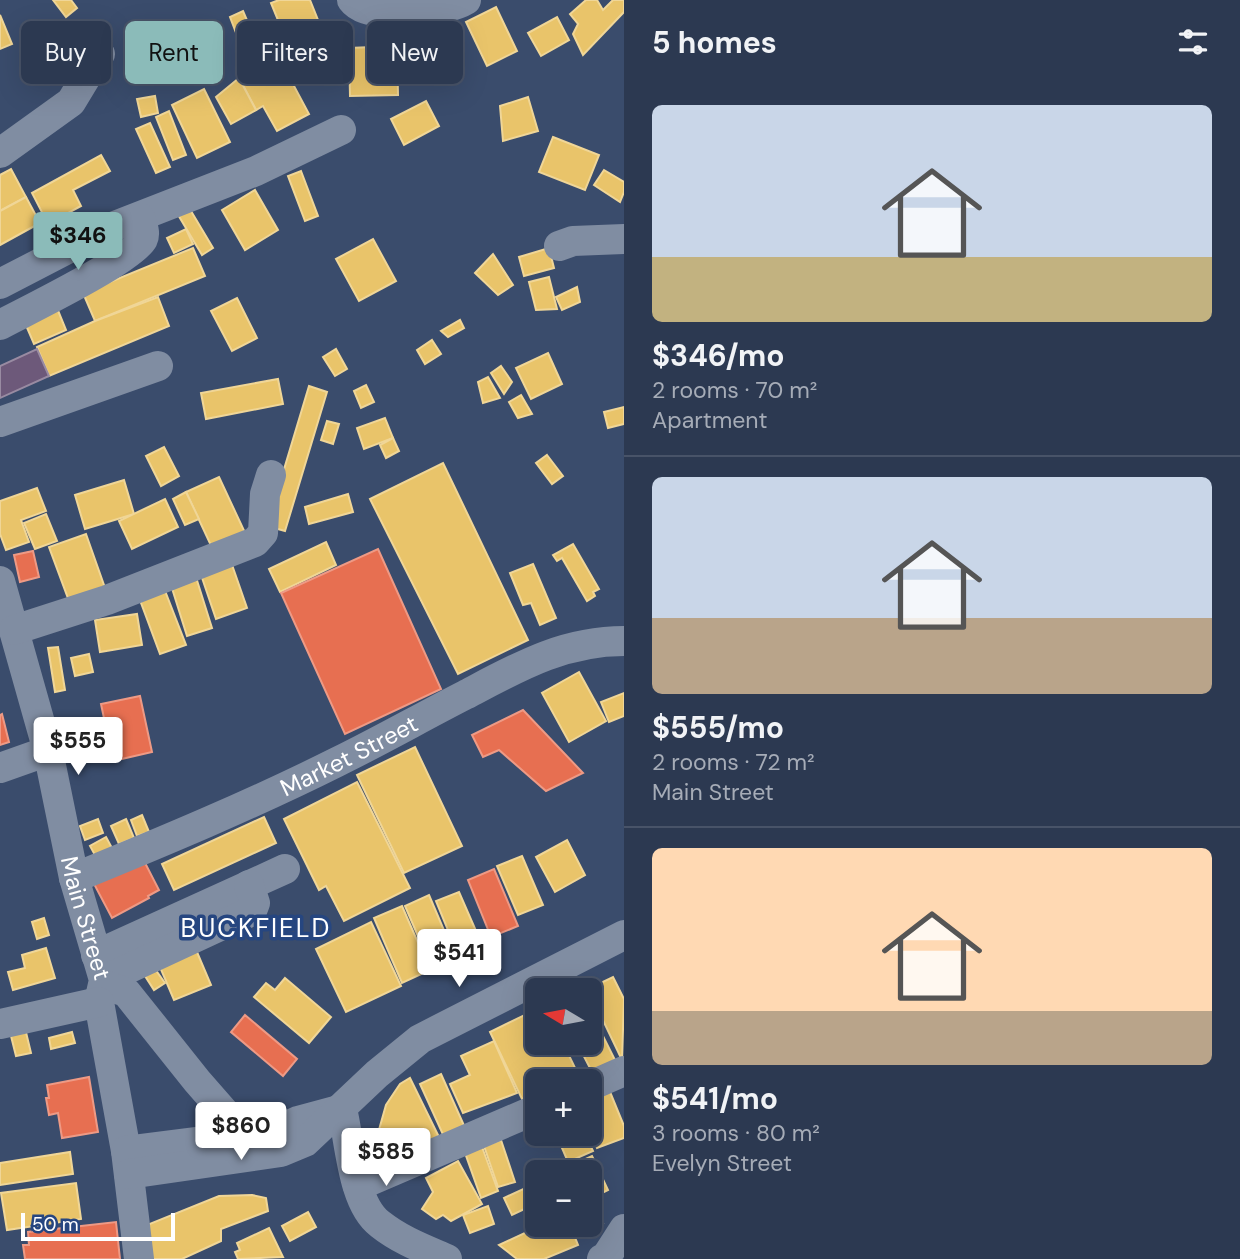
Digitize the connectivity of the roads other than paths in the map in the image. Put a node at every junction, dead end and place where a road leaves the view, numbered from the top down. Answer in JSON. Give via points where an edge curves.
{"nodes":[{"id":1,"x":352,"y":0,"type":"edge"},
{"id":2,"x":466,"y":0,"type":"edge"},
{"id":3,"x":82,"y":84,"type":"edge"},
{"id":4,"x":341,"y":130,"type":"dead end"},
{"id":5,"x":0,"y":153,"type":"edge"},
{"id":6,"x":140,"y":218,"type":"junction"},
{"id":7,"x":624,"y":239,"type":"edge"},
{"id":8,"x":559,"y":246,"type":"dead end"},
{"id":9,"x":0,"y":285,"type":"edge"},
{"id":10,"x":0,"y":325,"type":"edge"},
{"id":11,"x":158,"y":366,"type":"dead end"},
{"id":12,"x":0,"y":422,"type":"edge"},
{"id":13,"x":271,"y":475,"type":"dead end"},
{"id":14,"x":0,"y":581,"type":"edge"},
{"id":15,"x":14,"y":630,"type":"junction"},
{"id":16,"x":624,"y":640,"type":"edge"},
{"id":17,"x":48,"y":751,"type":"junction"},
{"id":18,"x":0,"y":768,"type":"edge"},
{"id":19,"x":285,"y":869,"type":"dead end"},
{"id":20,"x":74,"y":878,"type":"junction"},
{"id":21,"x":624,"y":935,"type":"edge"},
{"id":22,"x":101,"y":981,"type":"junction"},
{"id":23,"x":0,"y":1024,"type":"edge"},
{"id":24,"x":624,"y":1071,"type":"edge"},
{"id":25,"x":602,"y":1081,"type":"edge"},
{"id":26,"x":342,"y":1109,"type":"junction"},
{"id":27,"x":525,"y":1114,"type":"edge"},
{"id":28,"x":245,"y":1136,"type":"junction"},
{"id":29,"x":128,"y":1162,"type":"junction"},
{"id":30,"x":358,"y":1186,"type":"junction"},
{"id":31,"x":624,"y":1229,"type":"edge"},
{"id":32,"x":139,"y":1259,"type":"edge"},
{"id":33,"x":447,"y":1259,"type":"edge"},
{"id":34,"x":602,"y":1259,"type":"edge"}],
"edges":[{"from":1,"to":2,"type":"street","via":[[360,9],[384,13],[438,10]]},
{"from":3,"to":5,"type":"street","via":[[71,102]]},
{"from":4,"to":6,"type":"street","via":[[256,172]]},
{"from":6,"to":9,"type":"street","via":[[102,231]]},
{"from":6,"to":10,"type":"street","via":[[142,240],[110,266]]},
{"from":7,"to":8,"type":"street"},
{"from":11,"to":12,"type":"street"},
{"from":13,"to":15,"type":"street","via":[[263,533],[255,542],[107,600]]},
{"from":14,"to":15,"type":"street","name":"Main Street"},
{"from":15,"to":17,"type":"street","name":"Main Street"},
{"from":16,"to":20,"type":"street","name":"Market Street","via":[[557,650],[337,762],[199,827]]},
{"from":17,"to":18,"type":"street"},
{"from":17,"to":20,"type":"street","name":"Main Street"},
{"from":19,"to":22,"type":"street","via":[[249,885],[255,903],[252,911]]},
{"from":20,"to":22,"type":"street","name":"Main Street"},
{"from":21,"to":26,"type":"street","via":[[420,1039]]},
{"from":22,"to":23,"type":"street"},
{"from":22,"to":28,"type":"street","via":[[126,992]]},
{"from":22,"to":29,"type":"street","name":"Main Street"},
{"from":24,"to":25,"type":"street"},
{"from":26,"to":28,"type":"street","via":[[274,1132]]},
{"from":26,"to":29,"type":"street","via":[[305,1142],[281,1152]]},
{"from":26,"to":30,"type":"street"},
{"from":27,"to":30,"type":"street"},
{"from":28,"to":29,"type":"street"},
{"from":29,"to":32,"type":"street","name":"Main Street"},
{"from":30,"to":33,"type":"street","via":[[377,1223]]},
{"from":31,"to":34,"type":"street"}]}
